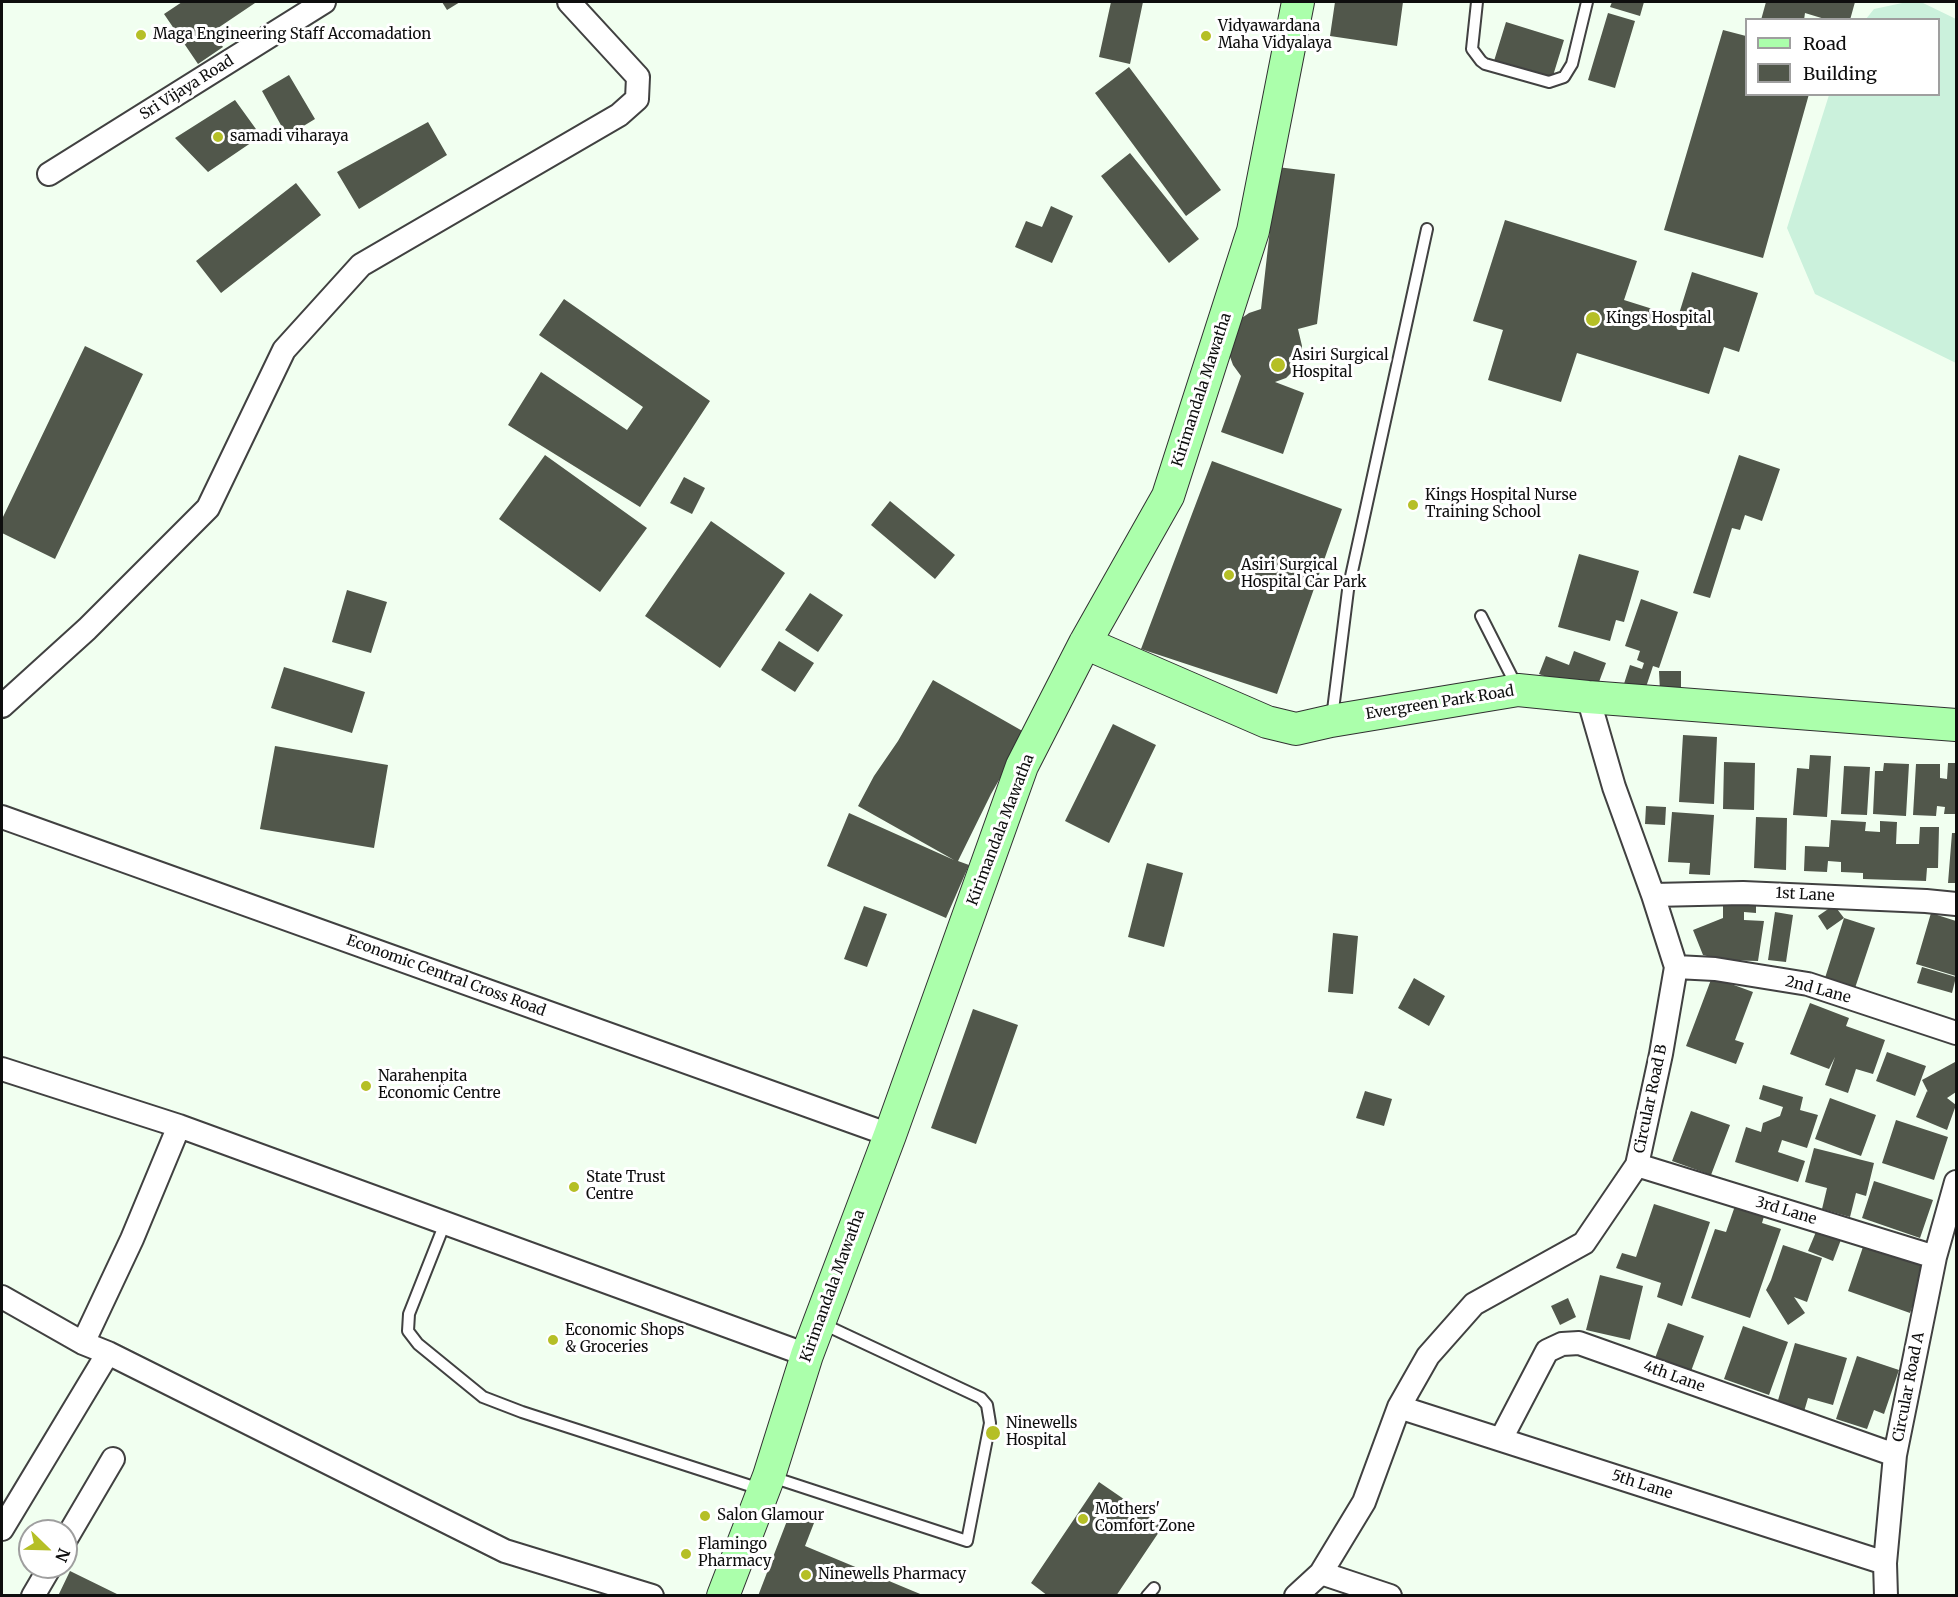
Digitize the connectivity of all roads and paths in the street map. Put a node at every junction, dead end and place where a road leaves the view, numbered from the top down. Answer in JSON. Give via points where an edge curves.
{"nodes":[{"id":1,"x":324,"y":2,"type":"edge"},
{"id":2,"x":568,"y":2,"type":"edge"},
{"id":3,"x":1298,"y":2,"type":"edge"},
{"id":4,"x":1477,"y":2,"type":"edge"},
{"id":5,"x":1587,"y":2,"type":"edge"},
{"id":6,"x":49,"y":174,"type":"dead end"},
{"id":7,"x":1426,"y":229,"type":"dead end"},
{"id":8,"x":1481,"y":616,"type":"dead end"},
{"id":9,"x":1085,"y":643,"type":"junction"},
{"id":10,"x":1518,"y":690,"type":"junction"},
{"id":11,"x":1588,"y":698,"type":"junction"},
{"id":12,"x":2,"y":706,"type":"edge"},
{"id":13,"x":1331,"y":721,"type":"junction"},
{"id":14,"x":1956,"y":725,"type":"edge"},
{"id":15,"x":2,"y":817,"type":"edge"},
{"id":16,"x":1653,"y":895,"type":"junction"},
{"id":17,"x":1956,"y":904,"type":"edge"},
{"id":18,"x":1676,"y":968,"type":"junction"},
{"id":19,"x":1956,"y":1033,"type":"edge"},
{"id":20,"x":2,"y":1069,"type":"edge"},
{"id":21,"x":179,"y":1126,"type":"junction"},
{"id":22,"x":890,"y":1135,"type":"junction"},
{"id":23,"x":1637,"y":1165,"type":"junction"},
{"id":24,"x":1956,"y":1182,"type":"edge"},
{"id":25,"x":445,"y":1223,"type":"junction"},
{"id":26,"x":1935,"y":1257,"type":"junction"},
{"id":27,"x":2,"y":1297,"type":"edge"},
{"id":28,"x":819,"y":1322,"type":"junction"},
{"id":29,"x":83,"y":1343,"type":"junction"},
{"id":30,"x":108,"y":1353,"type":"junction"},
{"id":31,"x":807,"y":1355,"type":"junction"},
{"id":32,"x":1399,"y":1407,"type":"junction"},
{"id":33,"x":1501,"y":1439,"type":"junction"},
{"id":34,"x":1895,"y":1455,"type":"junction"},
{"id":35,"x":113,"y":1459,"type":"dead end"},
{"id":36,"x":766,"y":1483,"type":"junction"},
{"id":37,"x":78,"y":1519,"type":"edge"},
{"id":38,"x":2,"y":1529,"type":"edge"},
{"id":39,"x":1885,"y":1563,"type":"junction"},
{"id":40,"x":1321,"y":1573,"type":"junction"},
{"id":41,"x":43,"y":1579,"type":"edge"},
{"id":42,"x":33,"y":1596,"type":"edge"},
{"id":43,"x":652,"y":1596,"type":"edge"},
{"id":44,"x":723,"y":1596,"type":"edge"},
{"id":45,"x":1296,"y":1596,"type":"edge"},
{"id":46,"x":1390,"y":1596,"type":"edge"},
{"id":47,"x":1886,"y":1596,"type":"edge"}],
"edges":[{"from":1,"to":6,"type":"street","name":"Sri Vijaya Road"},
{"from":2,"to":12,"type":"street","via":[[638,77],[637,99],[620,116],[361,265],[284,350],[208,508],[87,629]]},
{"from":3,"to":9,"type":"main road","name":"Kirimandala Mawatha","via":[[1253,231],[1168,496]]},
{"from":4,"to":5,"type":"lane","via":[[1472,49],[1480,61],[1549,82],[1564,77],[1572,64]]},
{"from":7,"to":13,"type":"lane","via":[[1348,590]]},
{"from":8,"to":10,"type":"lane"},
{"from":9,"to":13,"type":"main road","name":"Evergreen Park Road","via":[[1267,722],[1296,729]]},
{"from":9,"to":22,"type":"main road","name":"Kirimandala Mawatha","via":[[1022,766]]},
{"from":10,"to":11,"type":"main road","name":"Evergreen Park Road"},
{"from":10,"to":13,"type":"main road","name":"Evergreen Park Road"},
{"from":11,"to":14,"type":"main road","name":"Evergreen Park Road"},
{"from":11,"to":16,"type":"street","name":"Circular Road B","via":[[1614,787]]},
{"from":15,"to":22,"type":"street","name":"Economic Central Cross Road"},
{"from":16,"to":17,"type":"street","name":"1st Lane","via":[[1743,893]]},
{"from":16,"to":18,"type":"street","name":"Circular Road B"},
{"from":18,"to":19,"type":"street","name":"2nd Lane","via":[[1715,969],[1808,984]]},
{"from":18,"to":23,"type":"street","name":"Circular Road B"},
{"from":20,"to":21,"type":"street"},
{"from":21,"to":25,"type":"street"},
{"from":21,"to":29,"type":"street"},
{"from":22,"to":28,"type":"main road","name":"Kirimandala Mawatha"},
{"from":23,"to":26,"type":"street","name":"3rd Lane"},
{"from":23,"to":32,"type":"street","name":"Circular Road B","via":[[1584,1243],[1474,1304],[1428,1356]]},
{"from":24,"to":26,"type":"street","name":"Circular Road A"},
{"from":25,"to":31,"type":"street"},
{"from":25,"to":36,"type":"lane","via":[[408,1314],[408,1331],[418,1344],[483,1397],[522,1412]]},
{"from":26,"to":34,"type":"street","name":"Circular Road A"},
{"from":27,"to":29,"type":"street"},
{"from":28,"to":31,"type":"main road","name":"Kirimandala Mawatha"},
{"from":28,"to":36,"type":"lane","via":[[981,1398],[987,1405],[990,1423],[967,1541]]},
{"from":29,"to":30,"type":"street"},
{"from":30,"to":38,"type":"street"},
{"from":30,"to":43,"type":"street","via":[[505,1551]]},
{"from":31,"to":36,"type":"main road","name":"Kirimandala Mawatha"},
{"from":32,"to":33,"type":"street","name":"5th Lane"},
{"from":32,"to":40,"type":"street","name":"Circular Road B","via":[[1364,1502]]},
{"from":33,"to":34,"type":"street","name":"4th Lane","via":[[1547,1351],[1562,1344],[1579,1343]]},
{"from":33,"to":39,"type":"street","name":"5th Lane"},
{"from":34,"to":39,"type":"street","name":"Circular Road A"},
{"from":35,"to":37,"type":"street"},
{"from":36,"to":44,"type":"main road","name":"Kirimandala Mawatha"},
{"from":39,"to":47,"type":"street","name":"Circular Road A"},
{"from":40,"to":45,"type":"street","name":"Circular Road B"},
{"from":40,"to":46,"type":"street"},
{"from":41,"to":42,"type":"street"}]}
